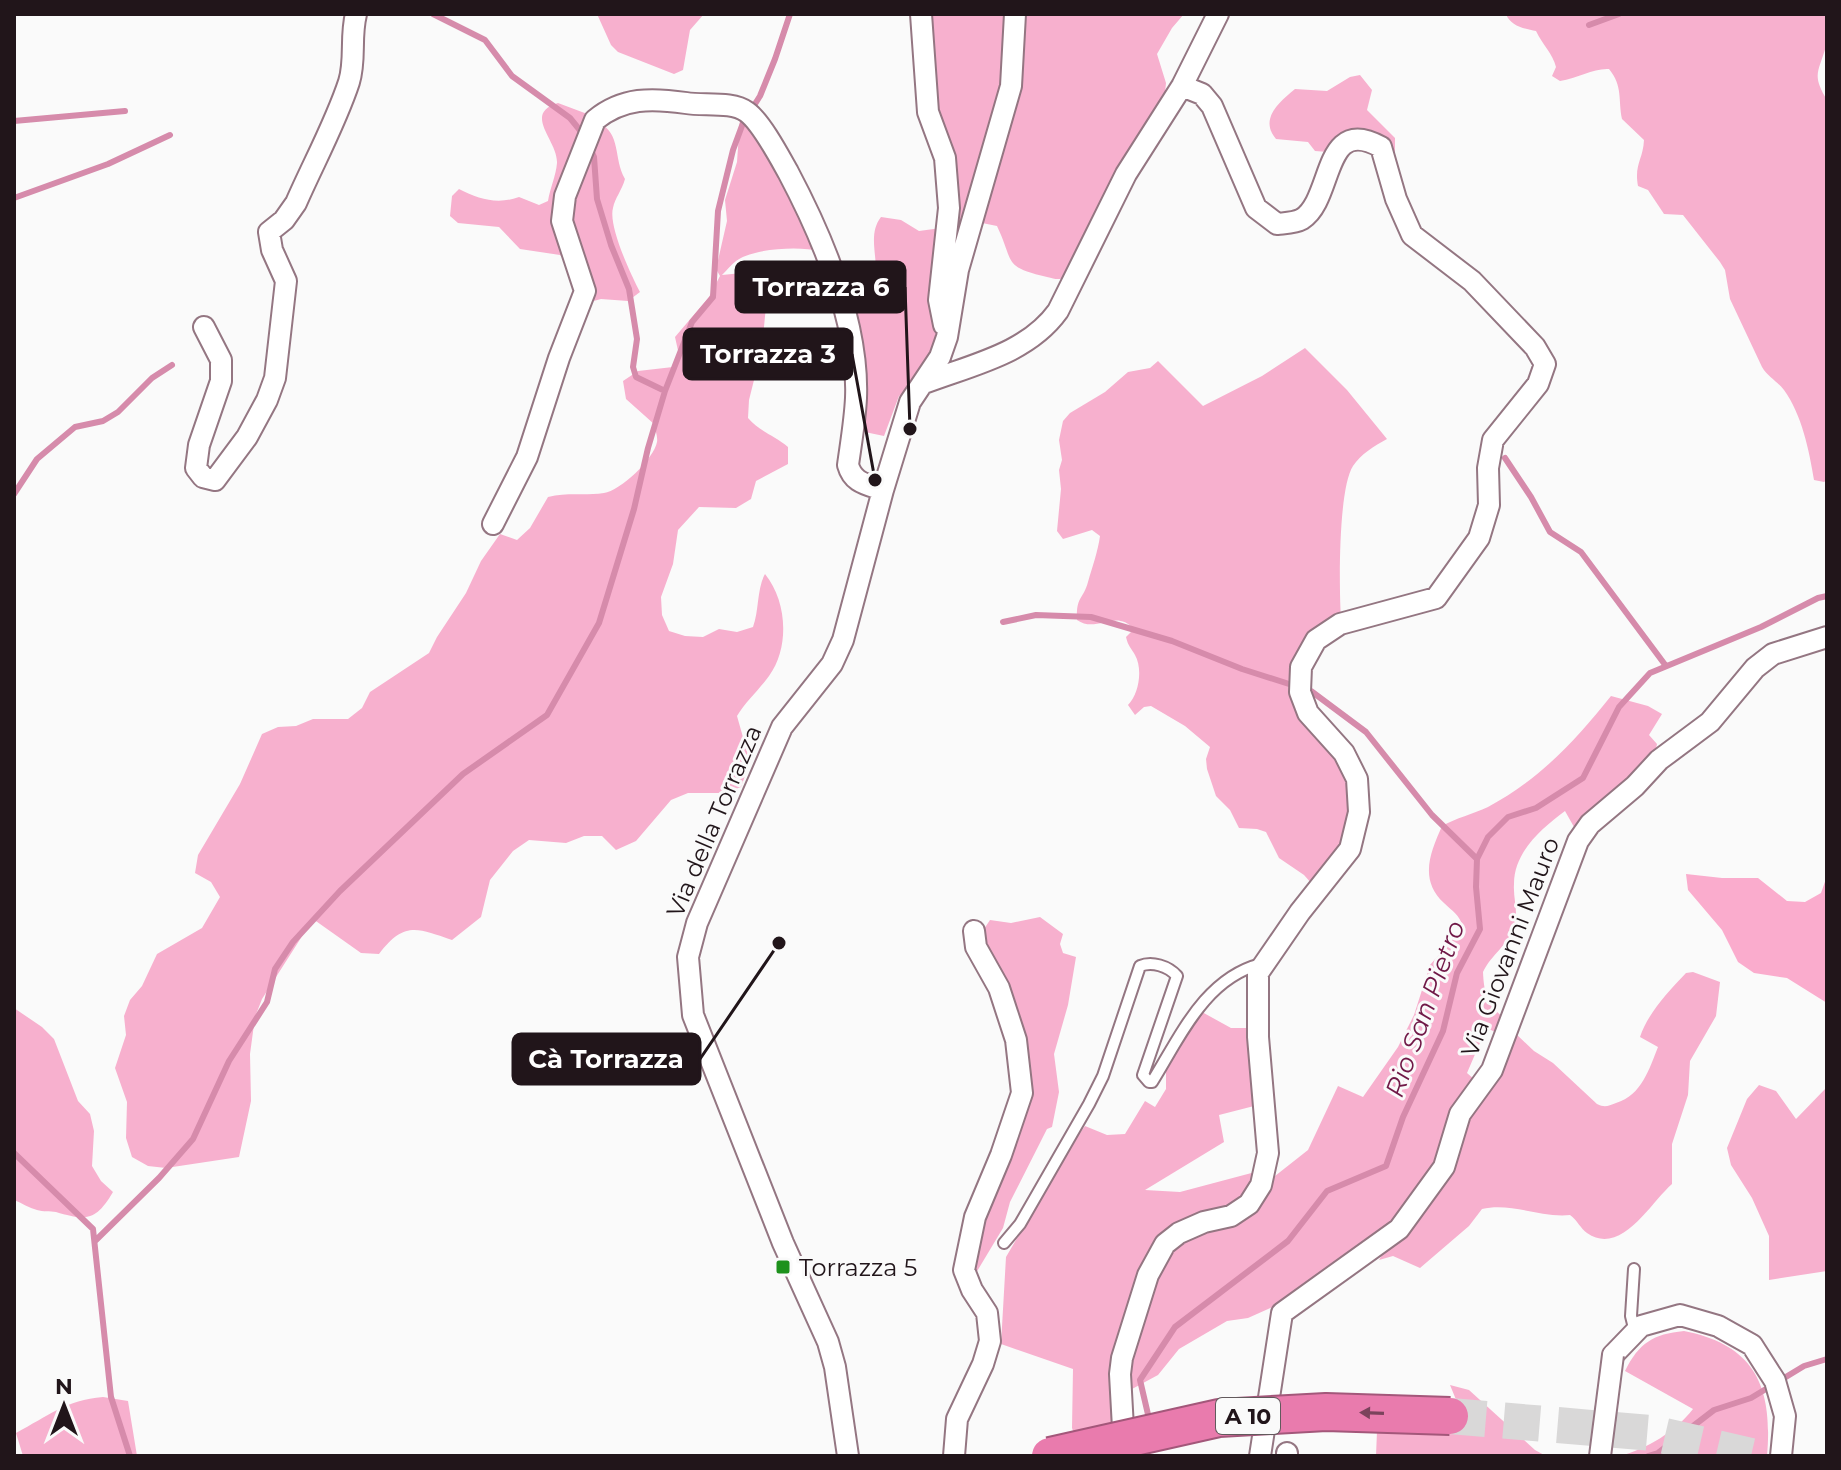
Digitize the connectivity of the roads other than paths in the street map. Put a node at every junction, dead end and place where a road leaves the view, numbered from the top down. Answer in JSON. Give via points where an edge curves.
{"nodes":[{"id":1,"x":356,"y":14,"type":"edge"},
{"id":2,"x":921,"y":14,"type":"edge"},
{"id":3,"x":1015,"y":14,"type":"edge"},
{"id":4,"x":1218,"y":14,"type":"edge"},
{"id":5,"x":1182,"y":86,"type":"junction"},
{"id":6,"x":204,"y":327,"type":"dead end"},
{"id":7,"x":947,"y":337,"type":"junction"},
{"id":8,"x":924,"y":383,"type":"junction"},
{"id":9,"x":883,"y":490,"type":"junction"},
{"id":10,"x":493,"y":524,"type":"dead end"},
{"id":11,"x":1827,"y":637,"type":"edge"},
{"id":12,"x":974,"y":931,"type":"dead end"},
{"id":13,"x":1261,"y":964,"type":"junction"},
{"id":14,"x":1004,"y":1243,"type":"dead end"},
{"id":15,"x":1634,"y":1269,"type":"dead end"},
{"id":16,"x":1635,"y":1332,"type":"junction"},
{"id":17,"x":1450,"y":1416,"type":"tunnel mouth"},
{"id":18,"x":848,"y":1456,"type":"edge"},
{"id":19,"x":954,"y":1456,"type":"edge"},
{"id":20,"x":1050,"y":1456,"type":"edge"},
{"id":21,"x":1124,"y":1456,"type":"edge"},
{"id":22,"x":1260,"y":1456,"type":"edge"},
{"id":23,"x":1600,"y":1456,"type":"edge"},
{"id":24,"x":1781,"y":1456,"type":"edge"}],
"edges":[{"from":1,"to":6,"type":"street","via":[[349,82],[296,203],[269,232],[286,281],[275,378],[247,437],[215,480],[196,468],[221,381],[221,360]]},
{"from":2,"to":7,"type":"street","via":[[928,112],[945,158],[949,208],[939,300]]},
{"from":3,"to":7,"type":"street","name":"Via della Torrazza","via":[[1011,86],[958,270]]},
{"from":4,"to":5,"type":"street"},
{"from":5,"to":8,"type":"street","via":[[1126,174],[1048,325],[1016,349]]},
{"from":5,"to":13,"type":"street","via":[[1202,94],[1212,106],[1256,208],[1277,224],[1300,221],[1313,209],[1334,156],[1350,140],[1366,139],[1381,147],[1412,235],[1472,281],[1545,364],[1538,384],[1493,440],[1489,505],[1479,538],[1436,598],[1340,624],[1316,640],[1301,667],[1300,692],[1308,713],[1344,753],[1357,779],[1359,812],[1350,849]]},
{"from":7,"to":8,"type":"street","name":"Via della Torrazza"},
{"from":8,"to":9,"type":"street","name":"Via della Torrazza","via":[[910,402]]},
{"from":9,"to":10,"type":"street","via":[[851,475],[856,396],[842,300],[816,226],[784,166],[746,111],[640,98],[595,120],[565,196],[562,221],[585,291],[527,457]]},
{"from":9,"to":18,"type":"street","name":"Via della Torrazza","via":[[843,640],[832,664],[782,727],[697,923],[688,957],[693,1015],[828,1342]]},
{"from":11,"to":22,"type":"street","name":"Via Giovanni Mauro","via":[[1773,654],[1755,668],[1710,722],[1659,760],[1578,841],[1492,1070],[1460,1114],[1444,1167],[1399,1229],[1282,1313]]},
{"from":12,"to":19,"type":"street","via":[[1016,1040],[1022,1093],[975,1217],[964,1270],[987,1313],[990,1341],[957,1419]]},
{"from":13,"to":14,"type":"lane","via":[[1219,987],[1194,1013],[1152,1082],[1143,1075],[1177,976],[1161,966],[1140,966],[1103,1076],[1020,1224]]},
{"from":13,"to":21,"type":"street","via":[[1258,1037],[1268,1153],[1261,1185],[1249,1204],[1231,1216],[1179,1233],[1154,1262],[1122,1358]]},
{"from":15,"to":16,"type":"lane"},
{"from":16,"to":23,"type":"street","bridge":true,"via":[[1613,1355]]},
{"from":16,"to":24,"type":"street","via":[[1680,1315],[1718,1326],[1752,1345],[1775,1381],[1785,1416]]},
{"from":17,"to":20,"type":"highway","number":"A 10","one_way":true,"bridge":true,"via":[[1326,1412],[1219,1418]]}]}
